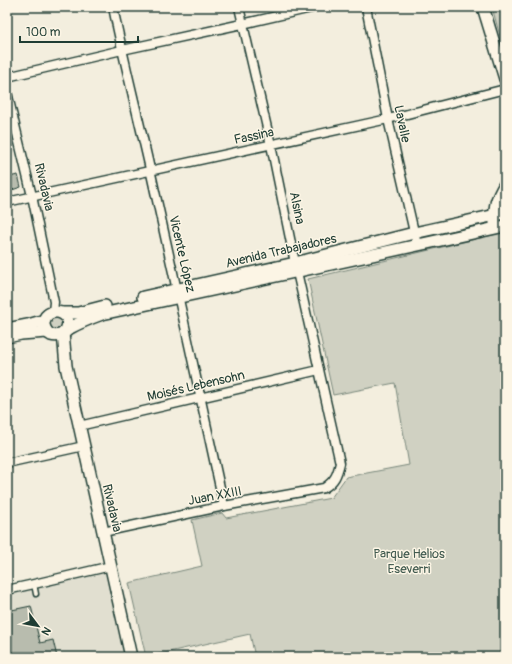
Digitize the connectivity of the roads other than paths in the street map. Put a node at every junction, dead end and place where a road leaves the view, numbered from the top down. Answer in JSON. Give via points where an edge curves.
{"nodes":[{"id":1,"x":113,"y":7,"type":"edge"},
{"id":2,"x":238,"y":7,"type":"edge"},
{"id":3,"x":316,"y":7,"type":"edge"},
{"id":4,"x":366,"y":7,"type":"edge"},
{"id":5,"x":484,"y":7,"type":"edge"},
{"id":6,"x":242,"y":24,"type":"junction"},
{"id":7,"x":122,"y":50,"type":"junction"},
{"id":8,"x":7,"y":77,"type":"edge"},
{"id":9,"x":505,"y":79,"type":"edge"},
{"id":10,"x":505,"y":89,"type":"edge"},
{"id":11,"x":7,"y":92,"type":"edge"},
{"id":12,"x":388,"y":119,"type":"junction"},
{"id":13,"x":272,"y":145,"type":"junction"},
{"id":14,"x":151,"y":170,"type":"junction"},
{"id":15,"x":505,"y":184,"type":"edge"},
{"id":16,"x":32,"y":196,"type":"junction"},
{"id":17,"x":7,"y":202,"type":"edge"},
{"id":18,"x":500,"y":214,"type":"edge"},
{"id":19,"x":500,"y":227,"type":"edge"},
{"id":20,"x":414,"y":233,"type":"junction"},
{"id":21,"x":417,"y":245,"type":"junction"},
{"id":22,"x":296,"y":267,"type":"junction"},
{"id":23,"x":178,"y":293,"type":"junction"},
{"id":24,"x":58,"y":312,"type":"junction"},
{"id":25,"x":45,"y":320,"type":"junction"},
{"id":26,"x":7,"y":329,"type":"edge"},
{"id":27,"x":65,"y":332,"type":"junction"},
{"id":28,"x":49,"y":333,"type":"junction"},
{"id":29,"x":7,"y":337,"type":"edge"},
{"id":30,"x":66,"y":366,"type":"junction"},
{"id":31,"x":319,"y":370,"type":"junction"},
{"id":32,"x":200,"y":397,"type":"junction"},
{"id":33,"x":79,"y":426,"type":"junction"},
{"id":34,"x":84,"y":446,"type":"junction"},
{"id":35,"x":7,"y":463,"type":"edge"},
{"id":36,"x":331,"y":484,"type":"joint"},
{"id":37,"x":224,"y":506,"type":"junction"},
{"id":38,"x":103,"y":532,"type":"junction"},
{"id":39,"x":111,"y":566,"type":"junction"},
{"id":40,"x":34,"y":584,"type":"junction"},
{"id":41,"x":7,"y":590,"type":"edge"},
{"id":42,"x":36,"y":594,"type":"dead end"},
{"id":43,"x":131,"y":657,"type":"edge"}],
"edges":[{"from":1,"to":7,"type":"street","name":"Vicente López"},
{"from":2,"to":6,"type":"street","name":"Alsina"},
{"from":3,"to":6,"type":"street"},
{"from":4,"to":12,"type":"street","name":"Lavalle"},
{"from":5,"to":9,"type":"main road"},
{"from":6,"to":7,"type":"street"},
{"from":6,"to":13,"type":"street","name":"Alsina"},
{"from":7,"to":8,"type":"street"},
{"from":7,"to":14,"type":"street","name":"Vicente López"},
{"from":10,"to":12,"type":"street","name":"Fassina"},
{"from":11,"to":16,"type":"street","name":"Rivadavia"},
{"from":12,"to":13,"type":"street","name":"Fassina"},
{"from":12,"to":20,"type":"street","name":"Lavalle"},
{"from":13,"to":14,"type":"street","name":"Fassina"},
{"from":13,"to":22,"type":"street","name":"Alsina"},
{"from":14,"to":16,"type":"street","name":"Fassina"},
{"from":14,"to":23,"type":"street","name":"Vicente López"},
{"from":15,"to":18,"type":"main road","via":[[495,203],[494,211]]},
{"from":16,"to":17,"type":"street","name":"Fassina"},
{"from":16,"to":24,"type":"street","name":"Rivadavia"},
{"from":18,"to":19,"type":"main road"},
{"from":18,"to":20,"type":"main road","name":"Avenida Trabajadores"},
{"from":19,"to":21,"type":"main road","name":"Avenida Trabajadores"},
{"from":20,"to":21,"type":"street","name":"Lavalle"},
{"from":20,"to":22,"type":"main road","name":"Avenida Trabajadores"},
{"from":21,"to":22,"type":"main road","name":"Avenida Trabajadores"},
{"from":22,"to":23,"type":"main road","name":"Avenida Trabajadores"},
{"from":22,"to":31,"type":"street","name":"Alsina"},
{"from":23,"to":24,"type":"main road","name":"Avenida Trabajadores","via":[[78,313]]},
{"from":23,"to":27,"type":"main road","name":"Avenida Trabajadores","via":[[102,314],[85,320]]},
{"from":23,"to":32,"type":"street","name":"Vicente López"},
{"from":24,"to":25,"type":"main road","via":[[49,314]]},
{"from":24,"to":27,"type":"main road","via":[[67,319],[68,327]]},
{"from":25,"to":26,"type":"main road"},
{"from":25,"to":28,"type":"main road","via":[[45,328]]},
{"from":27,"to":28,"type":"main road","via":[[55,336]]},
{"from":27,"to":30,"type":"main road","name":"Rivadavia"},
{"from":28,"to":29,"type":"main road"},
{"from":28,"to":30,"type":"main road","name":"Rivadavia","via":[[59,347]]},
{"from":30,"to":33,"type":"main road","name":"Rivadavia"},
{"from":31,"to":32,"type":"street","name":"Moisés Lebensohn"},
{"from":31,"to":36,"type":"street","name":"Alsina","via":[[340,463],[338,474]]},
{"from":32,"to":33,"type":"street","name":"Moisés Lebensohn"},
{"from":32,"to":37,"type":"street","name":"Vicente López"},
{"from":33,"to":34,"type":"main road","name":"Rivadavia"},
{"from":34,"to":35,"type":"street"},
{"from":34,"to":38,"type":"main road","name":"Rivadavia"},
{"from":36,"to":37,"type":"street","name":"Juan XXIII","via":[[324,488]]},
{"from":37,"to":38,"type":"street","name":"Juan XXIII"},
{"from":38,"to":39,"type":"main road","name":"Rivadavia"},
{"from":39,"to":40,"type":"street"},
{"from":39,"to":43,"type":"main road","name":"Rivadavia"},
{"from":40,"to":41,"type":"street"},
{"from":40,"to":42,"type":"lane"}]}
